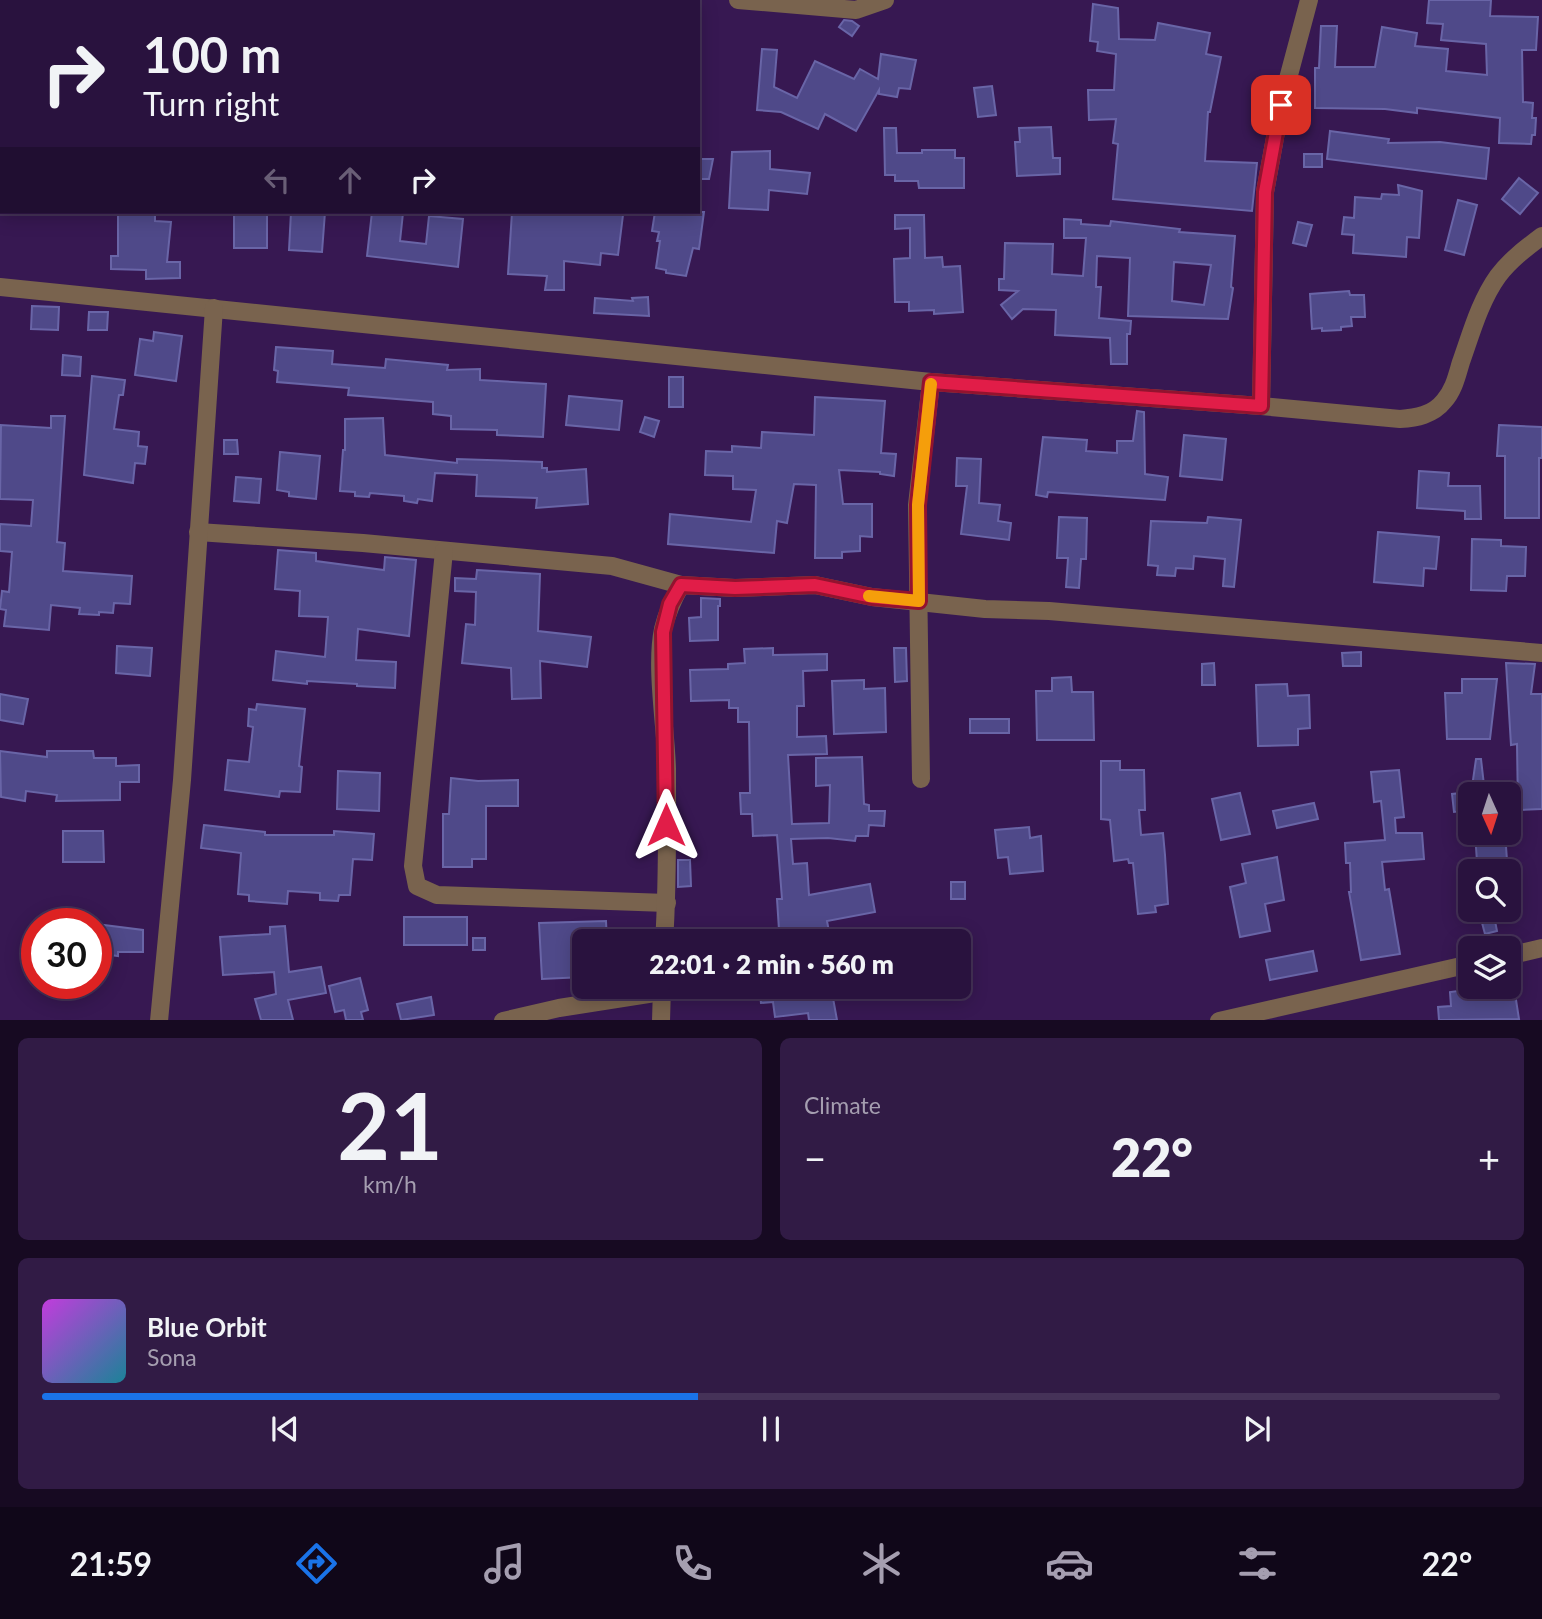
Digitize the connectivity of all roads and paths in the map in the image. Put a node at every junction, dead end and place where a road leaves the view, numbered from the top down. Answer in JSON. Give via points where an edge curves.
{"nodes":[{"id":1,"x":738,"y":0,"type":"edge"},
{"id":2,"x":885,"y":0,"type":"edge"},
{"id":3,"x":1309,"y":0,"type":"edge"},
{"id":4,"x":1542,"y":236,"type":"edge"},
{"id":5,"x":0,"y":287,"type":"edge"},
{"id":6,"x":214,"y":309,"type":"junction"},
{"id":7,"x":931,"y":382,"type":"junction"},
{"id":8,"x":1261,"y":406,"type":"junction"},
{"id":9,"x":198,"y":532,"type":"junction"},
{"id":10,"x":444,"y":551,"type":"junction"},
{"id":11,"x":681,"y":585,"type":"junction"},
{"id":12,"x":919,"y":601,"type":"junction"},
{"id":13,"x":1542,"y":653,"type":"edge"},
{"id":14,"x":921,"y":779,"type":"dead end"},
{"id":15,"x":667,"y":903,"type":"junction"},
{"id":16,"x":665,"y":929,"type":"edge"},
{"id":17,"x":1542,"y":948,"type":"edge"},
{"id":18,"x":1521,"y":953,"type":"edge"},
{"id":19,"x":1458,"y":967,"type":"edge"},
{"id":20,"x":608,"y":999,"type":"edge"},
{"id":21,"x":662,"y":999,"type":"edge"},
{"id":22,"x":159,"y":1020,"type":"edge"},
{"id":23,"x":503,"y":1020,"type":"edge"},
{"id":24,"x":661,"y":1020,"type":"edge"},
{"id":25,"x":1219,"y":1020,"type":"edge"}],
"edges":[{"from":1,"to":2,"type":"street","via":[[856,10]]},
{"from":3,"to":8,"type":"street","via":[[1281,105],[1265,192]]},
{"from":4,"to":8,"type":"street","via":[[1497,277],[1477,317],[1451,391],[1430,413],[1400,419]]},
{"from":5,"to":6,"type":"street"},
{"from":6,"to":7,"type":"street"},
{"from":6,"to":9,"type":"street"},
{"from":7,"to":8,"type":"street"},
{"from":7,"to":12,"type":"street","via":[[918,505]]},
{"from":9,"to":10,"type":"street"},
{"from":9,"to":22,"type":"street","via":[[182,780]]},
{"from":10,"to":11,"type":"street","via":[[612,566]]},
{"from":10,"to":15,"type":"street","via":[[413,866],[417,886],[437,895]]},
{"from":11,"to":12,"type":"street","via":[[815,585]]},
{"from":11,"to":15,"type":"street","via":[[663,632]]},
{"from":12,"to":13,"type":"street"},
{"from":12,"to":14,"type":"street"},
{"from":15,"to":16,"type":"street"},
{"from":17,"to":18,"type":"street"},
{"from":19,"to":25,"type":"street"},
{"from":20,"to":23,"type":"street"},
{"from":21,"to":24,"type":"street"}]}
